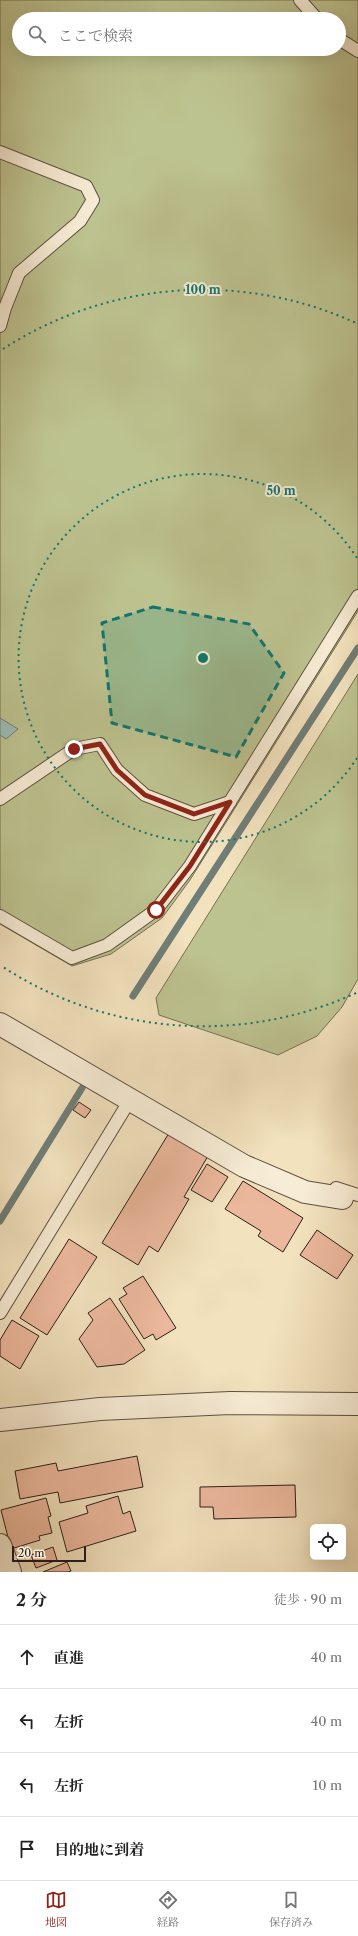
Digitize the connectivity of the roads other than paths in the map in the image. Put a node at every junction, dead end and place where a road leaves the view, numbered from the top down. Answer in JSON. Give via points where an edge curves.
{"nodes":[{"id":1,"x":300,"y":0,"type":"edge"},
{"id":2,"x":311,"y":12,"type":"edge"},
{"id":3,"x":346,"y":43,"type":"edge"},
{"id":4,"x":358,"y":51,"type":"edge"},
{"id":5,"x":0,"y":152,"type":"edge"},
{"id":6,"x":0,"y":326,"type":"edge"},
{"id":7,"x":358,"y":596,"type":"edge"},
{"id":8,"x":0,"y":799,"type":"edge"},
{"id":9,"x":230,"y":802,"type":"junction"},
{"id":10,"x":0,"y":916,"type":"edge"},
{"id":11,"x":0,"y":1024,"type":"edge"},
{"id":12,"x":130,"y":1100,"type":"junction"},
{"id":13,"x":320,"y":1184,"type":"dead end"},
{"id":14,"x":350,"y":1197,"type":"edge"},
{"id":15,"x":0,"y":1313,"type":"edge"},
{"id":16,"x":358,"y":1404,"type":"edge"},
{"id":17,"x":0,"y":1420,"type":"edge"},
{"id":18,"x":0,"y":1545,"type":"edge"},
{"id":19,"x":10,"y":1572,"type":"edge"}],
"edges":[{"from":1,"to":2,"type":"lane"},
{"from":3,"to":4,"type":"lane"},
{"from":5,"to":6,"type":"lane","via":[[86,186],[93,200],[80,221],[19,273]]},
{"from":7,"to":9,"type":"lane"},
{"from":8,"to":9,"type":"lane","via":[[74,749],[100,744],[117,770],[145,795],[194,814]]},
{"from":9,"to":10,"type":"lane","via":[[190,866],[156,910],[107,945],[72,958]]},
{"from":11,"to":12,"type":"street"},
{"from":12,"to":14,"type":"street","via":[[244,1166],[304,1192]]},
{"from":12,"to":15,"type":"lane"},
{"from":13,"to":14,"type":"lane"},
{"from":16,"to":17,"type":"street","via":[[230,1403],[100,1409]]},
{"from":18,"to":19,"type":"street"}]}
